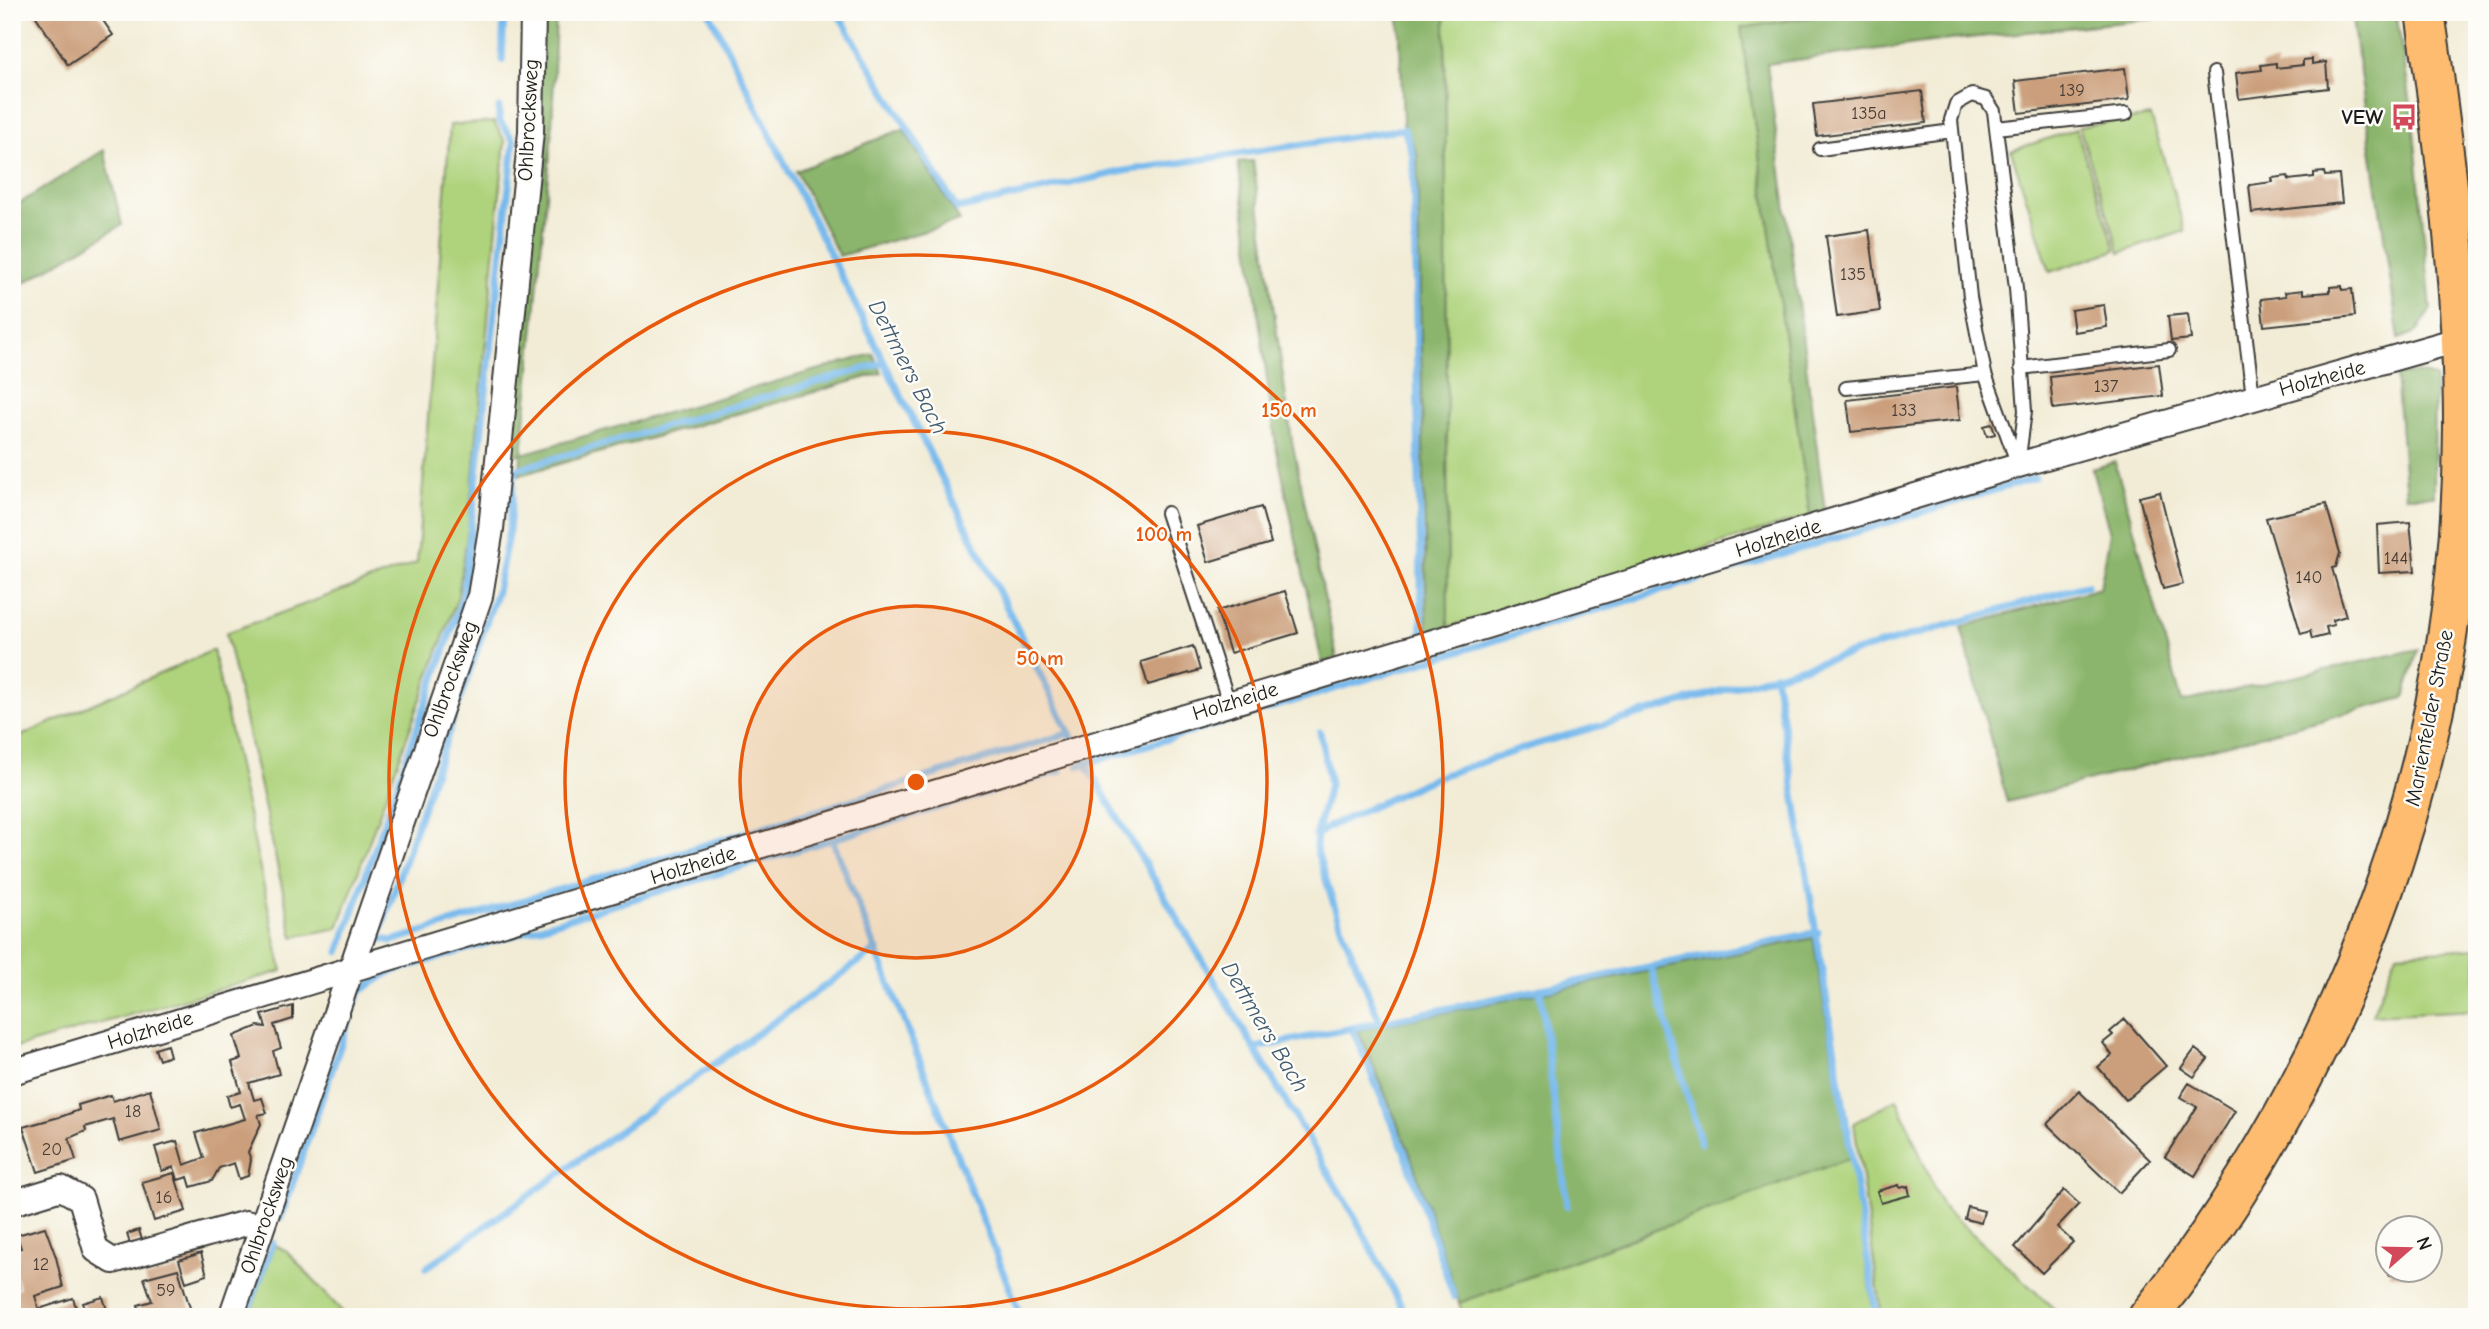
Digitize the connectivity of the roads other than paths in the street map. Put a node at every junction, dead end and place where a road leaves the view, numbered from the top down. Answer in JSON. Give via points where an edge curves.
{"nodes":[{"id":1,"x":533,"y":12,"type":"edge"},
{"id":2,"x":2425,"y":12,"type":"edge"},
{"id":3,"x":2214,"y":73,"type":"dead end"},
{"id":4,"x":2126,"y":114,"type":"dead end"},
{"id":5,"x":1996,"y":128,"type":"junction"},
{"id":6,"x":1952,"y":131,"type":"junction"},
{"id":7,"x":1820,"y":149,"type":"dead end"},
{"id":8,"x":2461,"y":340,"type":"junction"},
{"id":9,"x":2169,"y":350,"type":"dead end"},
{"id":10,"x":2021,"y":368,"type":"junction"},
{"id":11,"x":1985,"y":374,"type":"junction"},
{"id":12,"x":1846,"y":388,"type":"dead end"},
{"id":13,"x":2253,"y":397,"type":"junction"},
{"id":14,"x":2018,"y":465,"type":"junction"},
{"id":15,"x":1167,"y":513,"type":"dead end"},
{"id":16,"x":1229,"y":703,"type":"junction"},
{"id":17,"x":350,"y":969,"type":"junction"},
{"id":18,"x":12,"y":1072,"type":"edge"},
{"id":19,"x":12,"y":1203,"type":"edge"},
{"id":20,"x":262,"y":1227,"type":"junction"},
{"id":21,"x":232,"y":1317,"type":"edge"},
{"id":22,"x":2148,"y":1317,"type":"edge"}],
"edges":[{"from":1,"to":17,"type":"street","name":"Ohlbrocksweg","via":[[529,145],[491,529],[480,596]]},
{"from":2,"to":8,"type":"main road","name":"Marienfelder Straße","via":[[2452,214]]},
{"from":3,"to":13,"type":"lane"},
{"from":4,"to":5,"type":"lane"},
{"from":5,"to":6,"type":"lane","via":[[1994,111],[1986,99],[1972,95],[1956,104]]},
{"from":5,"to":10,"type":"lane"},
{"from":6,"to":7,"type":"lane"},
{"from":6,"to":11,"type":"lane","via":[[1970,297]]},
{"from":8,"to":13,"type":"street","name":"Holzheide"},
{"from":8,"to":22,"type":"main road","name":"Marienfelder Straße","via":[[2460,522],[2450,615],[2433,717],[2404,835],[2340,1007],[2292,1102],[2233,1199]]},
{"from":9,"to":10,"type":"lane"},
{"from":10,"to":14,"type":"lane","via":[[2025,411]]},
{"from":11,"to":12,"type":"lane"},
{"from":11,"to":14,"type":"lane"},
{"from":13,"to":14,"type":"street","name":"Holzheide"},
{"from":14,"to":16,"type":"street","name":"Holzheide"},
{"from":15,"to":16,"type":"lane"},
{"from":16,"to":17,"type":"street","name":"Holzheide"},
{"from":17,"to":18,"type":"street","name":"Holzheide"},
{"from":17,"to":20,"type":"street","name":"Ohlbrocksweg"},
{"from":19,"to":20,"type":"street","via":[[61,1188],[81,1199],[96,1250],[113,1261],[246,1223]]},
{"from":20,"to":21,"type":"street","name":"Ohlbrocksweg"}]}
